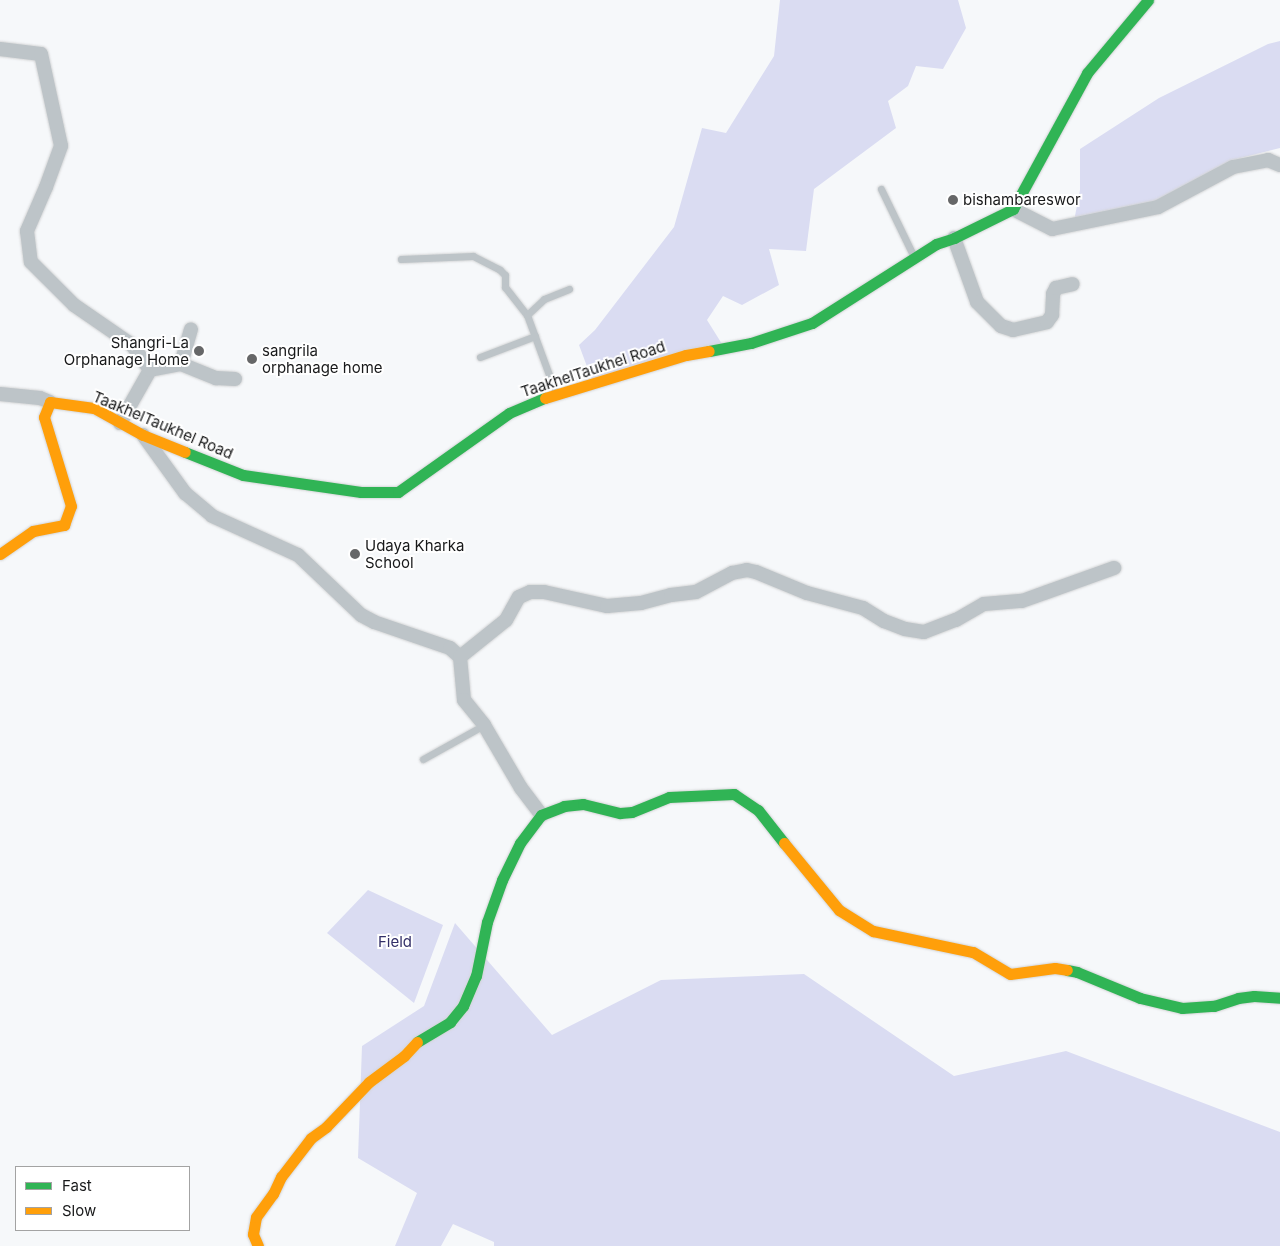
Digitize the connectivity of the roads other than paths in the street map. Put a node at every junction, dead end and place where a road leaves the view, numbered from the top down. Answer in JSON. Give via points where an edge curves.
{"nodes":[{"id":1,"x":1148,"y":0,"type":"edge"},
{"id":2,"x":0,"y":49,"type":"edge"},
{"id":3,"x":1280,"y":165,"type":"edge"},
{"id":4,"x":881,"y":189,"type":"dead end"},
{"id":5,"x":1013,"y":209,"type":"junction"},
{"id":6,"x":954,"y":238,"type":"junction"},
{"id":7,"x":914,"y":257,"type":"junction"},
{"id":8,"x":401,"y":259,"type":"dead end"},
{"id":9,"x":1073,"y":284,"type":"dead end"},
{"id":10,"x":569,"y":289,"type":"dead end"},
{"id":11,"x":526,"y":315,"type":"junction"},
{"id":12,"x":191,"y":329,"type":"dead end"},
{"id":13,"x":535,"y":336,"type":"junction"},
{"id":14,"x":480,"y":357,"type":"dead end"},
{"id":15,"x":181,"y":364,"type":"junction"},
{"id":16,"x":150,"y":370,"type":"junction"},
{"id":17,"x":235,"y":379,"type":"dead end"},
{"id":18,"x":0,"y":394,"type":"edge"},
{"id":19,"x":556,"y":394,"type":"junction"},
{"id":20,"x":50,"y":402,"type":"junction"},
{"id":21,"x":120,"y":423,"type":"junction"},
{"id":22,"x":143,"y":435,"type":"junction"},
{"id":23,"x":0,"y":554,"type":"edge"},
{"id":24,"x":1114,"y":568,"type":"dead end"},
{"id":25,"x":460,"y":657,"type":"junction"},
{"id":26,"x":484,"y":724,"type":"junction"},
{"id":27,"x":423,"y":759,"type":"dead end"},
{"id":28,"x":542,"y":815,"type":"junction"},
{"id":29,"x":1280,"y":998,"type":"edge"},
{"id":30,"x":258,"y":1246,"type":"edge"}],
"edges":[{"from":1,"to":5,"type":"street","via":[[1087,73]]},
{"from":2,"to":16,"type":"street","via":[[40,54],[61,146],[27,230],[31,262],[74,305],[132,345]]},
{"from":3,"to":5,"type":"street","via":[[1268,160],[1233,168],[1158,207],[1052,229]]},
{"from":4,"to":7,"type":"lane"},
{"from":5,"to":6,"type":"street","name":"TaakhelTaukhel Road"},
{"from":6,"to":7,"type":"street","name":"TaakhelTaukhel Road"},
{"from":6,"to":9,"type":"street","via":[[978,302],[1001,326],[1013,330],[1047,322],[1052,315],[1056,288]]},
{"from":7,"to":19,"type":"street","name":"TaakhelTaukhel Road","via":[[812,323],[788,333],[686,355]]},
{"from":8,"to":11,"type":"lane","via":[[473,256],[505,275],[505,287]]},
{"from":10,"to":11,"type":"lane","via":[[544,299]]},
{"from":11,"to":13,"type":"lane"},
{"from":12,"to":15,"type":"street"},
{"from":13,"to":14,"type":"lane"},
{"from":13,"to":19,"type":"lane"},
{"from":15,"to":16,"type":"street"},
{"from":15,"to":17,"type":"street","via":[[216,378]]},
{"from":16,"to":21,"type":"street"},
{"from":18,"to":20,"type":"street"},
{"from":19,"to":22,"type":"street","name":"TaakhelTaukhel Road","via":[[509,413],[398,492],[361,492],[243,475]]},
{"from":20,"to":21,"type":"street","name":"TaakhelTaukhel Road","via":[[94,408]]},
{"from":20,"to":23,"type":"street","via":[[44,417],[71,506],[64,525],[33,531]]},
{"from":21,"to":22,"type":"street","name":"TaakhelTaukhel Road"},
{"from":22,"to":25,"type":"street","via":[[185,493],[212,516],[298,555],[361,615],[450,648]]},
{"from":24,"to":25,"type":"street","via":[[1022,601],[984,604],[956,620],[924,632],[905,629],[863,608],[807,593],[747,570],[732,573],[696,592],[641,603],[607,606],[544,592],[530,592],[519,597],[506,620]]},
{"from":25,"to":26,"type":"street","via":[[464,700]]},
{"from":26,"to":27,"type":"lane"},
{"from":26,"to":28,"type":"street","via":[[521,788]]},
{"from":28,"to":29,"type":"street","via":[[564,806],[584,804],[615,812],[632,812],[669,797],[734,794],[758,810],[839,910],[873,931],[972,952],[1010,974],[1055,968],[1077,972],[1140,998],[1182,1008],[1214,1006],[1254,996]]},
{"from":28,"to":30,"type":"street","via":[[520,843],[502,880],[487,922],[476,976],[463,1006],[450,1022],[420,1038],[404,1056],[369,1082],[326,1127],[311,1138],[281,1177],[274,1194],[256,1218],[253,1234]]}]}
